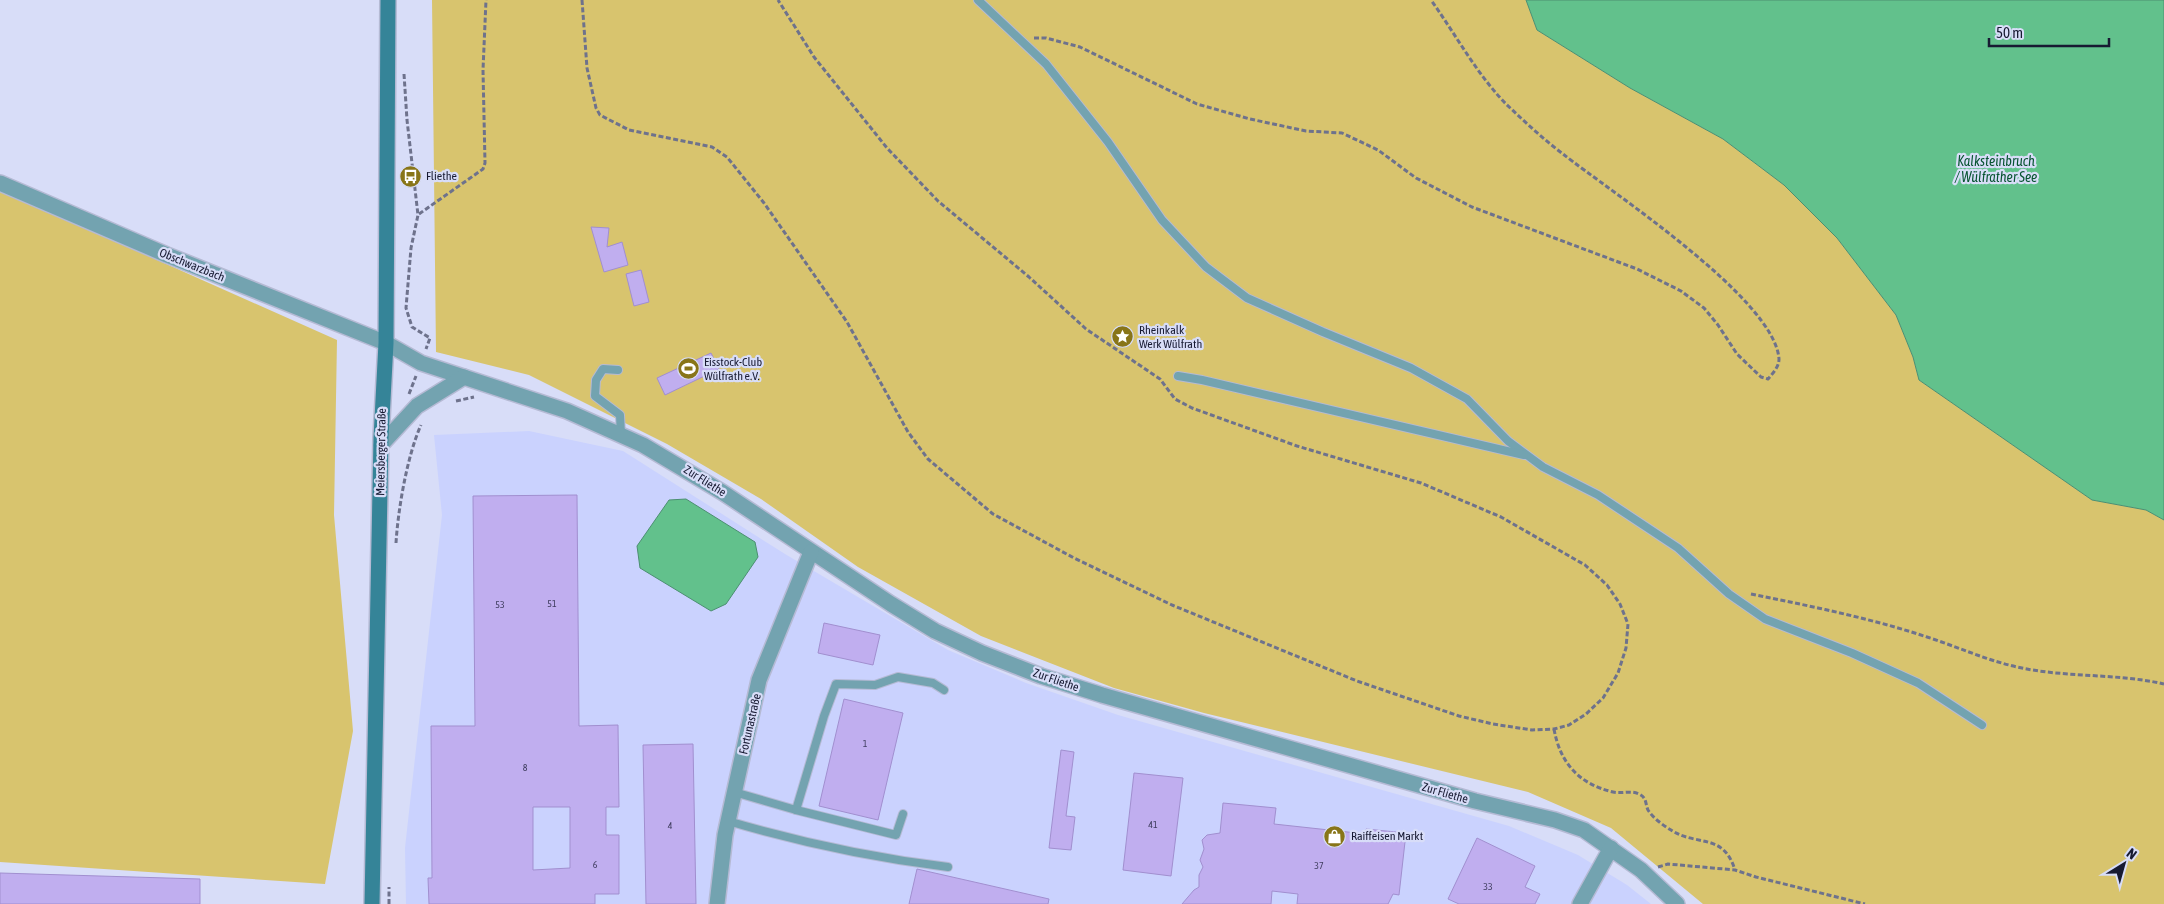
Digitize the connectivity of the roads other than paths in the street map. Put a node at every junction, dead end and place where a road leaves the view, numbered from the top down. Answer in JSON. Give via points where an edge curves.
{"nodes":[{"id":1,"x":388,"y":0,"type":"edge"},
{"id":2,"x":978,"y":0,"type":"edge"},
{"id":3,"x":0,"y":183,"type":"edge"},
{"id":4,"x":386,"y":343,"type":"junction"},
{"id":5,"x":618,"y":370,"type":"dead end"},
{"id":6,"x":1178,"y":376,"type":"dead end"},
{"id":7,"x":464,"y":377,"type":"junction"},
{"id":8,"x":621,"y":435,"type":"junction"},
{"id":9,"x":381,"y":445,"type":"junction"},
{"id":10,"x":1528,"y":456,"type":"junction"},
{"id":11,"x":811,"y":552,"type":"junction"},
{"id":12,"x":944,"y":690,"type":"dead end"},
{"id":13,"x":1982,"y":725,"type":"dead end"},
{"id":14,"x":734,"y":792,"type":"junction"},
{"id":15,"x":796,"y":810,"type":"junction"},
{"id":16,"x":903,"y":814,"type":"dead end"},
{"id":17,"x":728,"y":821,"type":"junction"},
{"id":18,"x":1611,"y":848,"type":"junction"},
{"id":19,"x":948,"y":867,"type":"dead end"},
{"id":20,"x":372,"y":904,"type":"edge"},
{"id":21,"x":717,"y":904,"type":"edge"},
{"id":22,"x":1580,"y":904,"type":"edge"},
{"id":23,"x":1678,"y":904,"type":"edge"}],
"edges":[{"from":1,"to":4,"type":"main road","name":"Meiersberger Straße"},
{"from":2,"to":10,"type":"lane","via":[[1046,64],[1108,142],[1162,220],[1206,266],[1247,298],[1411,368],[1467,399],[1508,441]]},
{"from":3,"to":4,"type":"street","name":"Obschwarzbach","via":[[167,255]]},
{"from":4,"to":7,"type":"street","name":"Zur Fliethe","via":[[421,362]]},
{"from":4,"to":9,"type":"main road","name":"Meiersberger Straße"},
{"from":5,"to":8,"type":"lane","via":[[603,369],[596,380],[595,396],[620,415]]},
{"from":6,"to":10,"type":"lane"},
{"from":7,"to":8,"type":"street","name":"Zur Fliethe","via":[[567,410]]},
{"from":7,"to":9,"type":"street","via":[[417,406]]},
{"from":8,"to":11,"type":"street","name":"Zur Fliethe","via":[[683,467]]},
{"from":9,"to":20,"type":"main road","name":"Meiersberger Straße"},
{"from":10,"to":13,"type":"lane","via":[[1543,467],[1598,494],[1678,548],[1729,594],[1765,619],[1918,683]]},
{"from":11,"to":14,"type":"street","name":"Fortunastraße","via":[[760,680]]},
{"from":11,"to":18,"type":"street","name":"Zur Fliethe","via":[[935,631],[1041,676],[1466,798],[1555,820],[1584,830]]},
{"from":12,"to":15,"type":"lane","via":[[933,683],[898,677],[875,685],[836,684]]},
{"from":14,"to":15,"type":"lane"},
{"from":14,"to":17,"type":"street","name":"Fortunastraße"},
{"from":15,"to":16,"type":"lane","via":[[896,835]]},
{"from":17,"to":19,"type":"lane","via":[[896,861]]},
{"from":17,"to":21,"type":"street","name":"Fortunastraße"},
{"from":18,"to":22,"type":"street"},
{"from":18,"to":23,"type":"street","name":"Zur Fliethe"}]}
